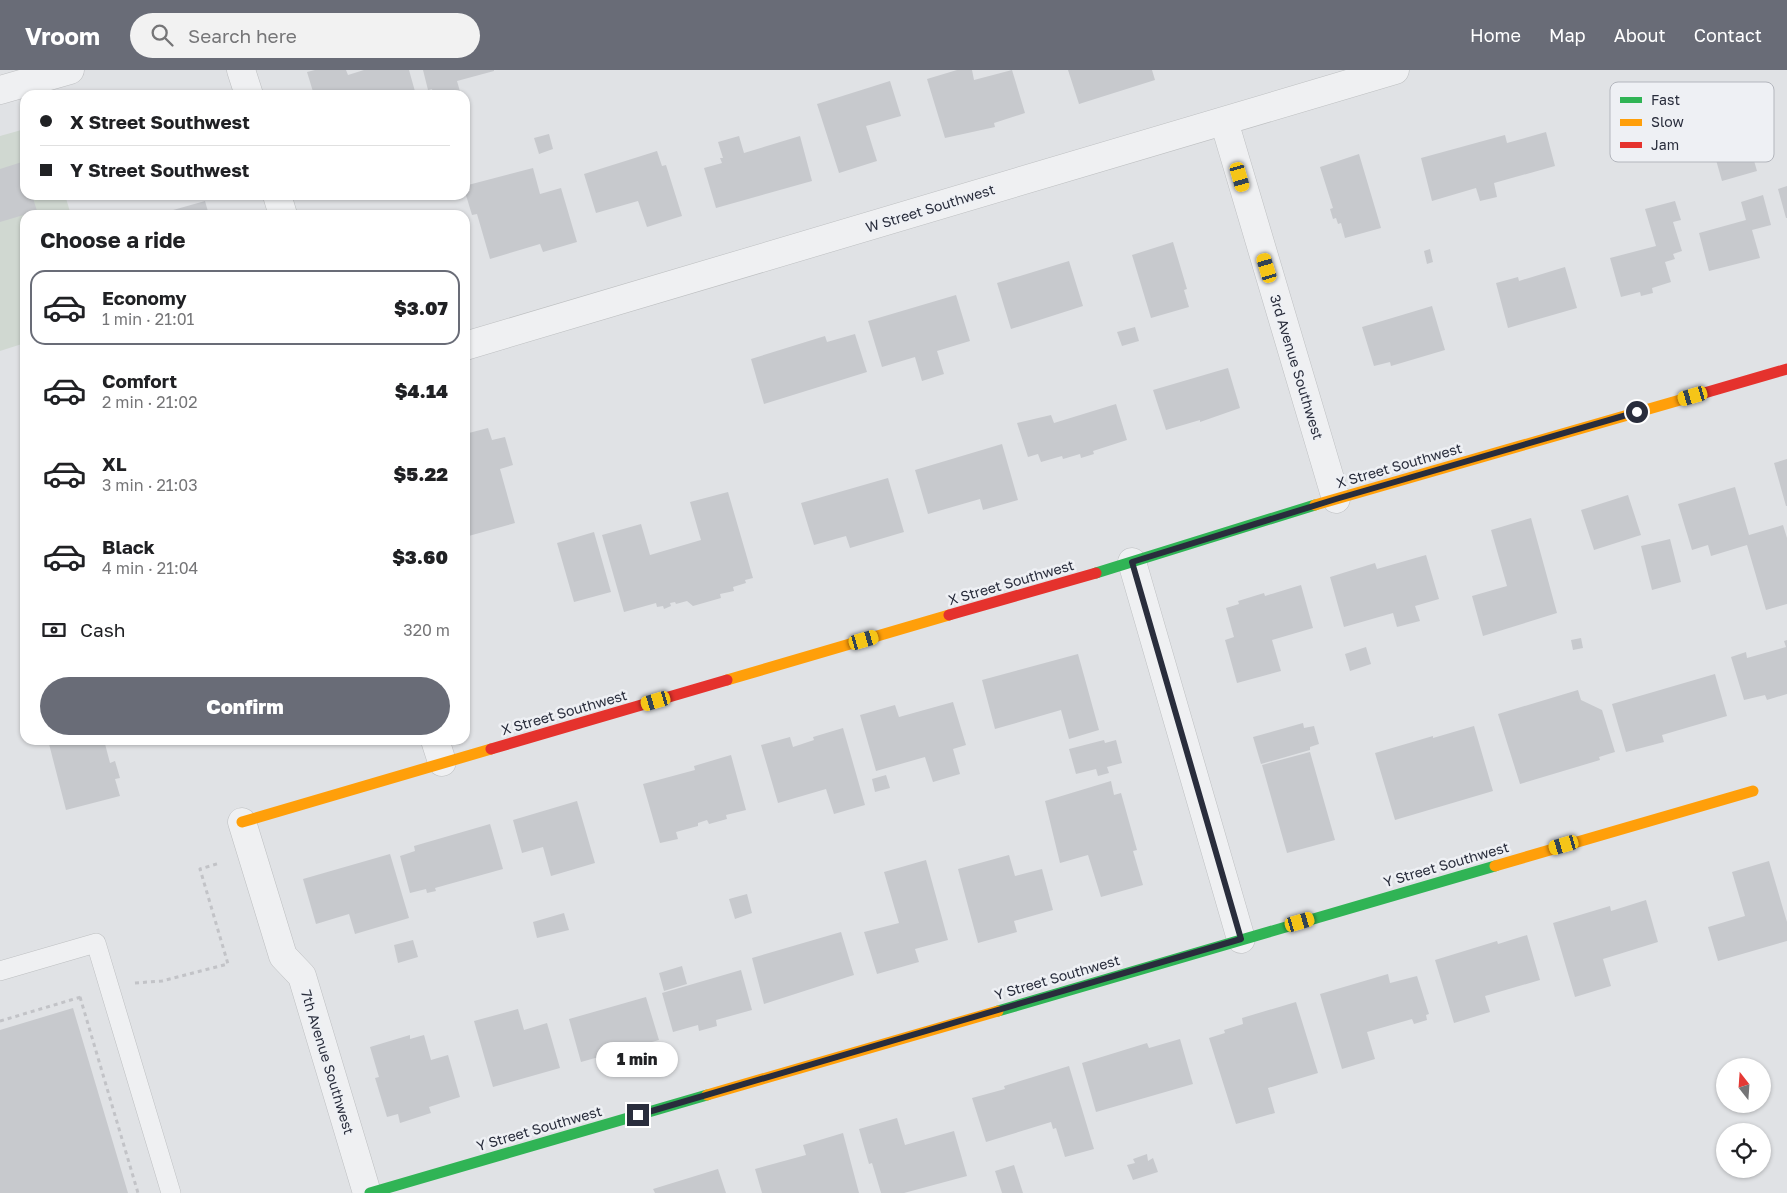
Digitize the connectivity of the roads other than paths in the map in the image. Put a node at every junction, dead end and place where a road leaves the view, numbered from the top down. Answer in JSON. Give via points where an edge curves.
{"nodes":[{"id":1,"x":70,"y":70,"type":"edge"},
{"id":2,"x":241,"y":70,"type":"edge"},
{"id":3,"x":1395,"y":70,"type":"edge"},
{"id":4,"x":0,"y":90,"type":"edge"},
{"id":5,"x":247,"y":90,"type":"edge"},
{"id":6,"x":1224,"y":120,"type":"junction"},
{"id":7,"x":470,"y":345,"type":"edge"},
{"id":8,"x":1787,"y":369,"type":"edge"},
{"id":9,"x":1336,"y":499,"type":"junction"},
{"id":10,"x":1132,"y":562,"type":"junction"},
{"id":11,"x":470,"y":742,"type":"edge"},
{"id":12,"x":460,"y":745,"type":"edge"},
{"id":13,"x":438,"y":751,"type":"edge"},
{"id":14,"x":1753,"y":791,"type":"dead end"},
{"id":15,"x":242,"y":822,"type":"joint"},
{"id":16,"x":1241,"y":939,"type":"junction"},
{"id":17,"x":0,"y":971,"type":"edge"},
{"id":18,"x":171,"y":1193,"type":"edge"},
{"id":19,"x":368,"y":1193,"type":"edge"}],
"edges":[{"from":1,"to":4,"type":"street"},
{"from":2,"to":5,"type":"street"},
{"from":3,"to":6,"type":"street","name":"W Street Southwest"},
{"from":6,"to":7,"type":"street","name":"W Street Southwest"},
{"from":6,"to":9,"type":"street","name":"3rd Avenue Southwest"},
{"from":8,"to":9,"type":"street","name":"X Street Southwest"},
{"from":9,"to":10,"type":"street","name":"X Street Southwest"},
{"from":10,"to":11,"type":"street","name":"X Street Southwest"},
{"from":10,"to":16,"type":"street"},
{"from":12,"to":13,"type":"street","name":"X Street Southwest"},
{"from":13,"to":15,"type":"street","name":"X Street Southwest"},
{"from":14,"to":16,"type":"street","name":"Y Street Southwest"},
{"from":15,"to":19,"type":"street","name":"7th Avenue Southwest","via":[[283,956],[302,976]]},
{"from":16,"to":19,"type":"street","name":"Y Street Southwest"},
{"from":17,"to":18,"type":"lane","via":[[96,943]]}]}
